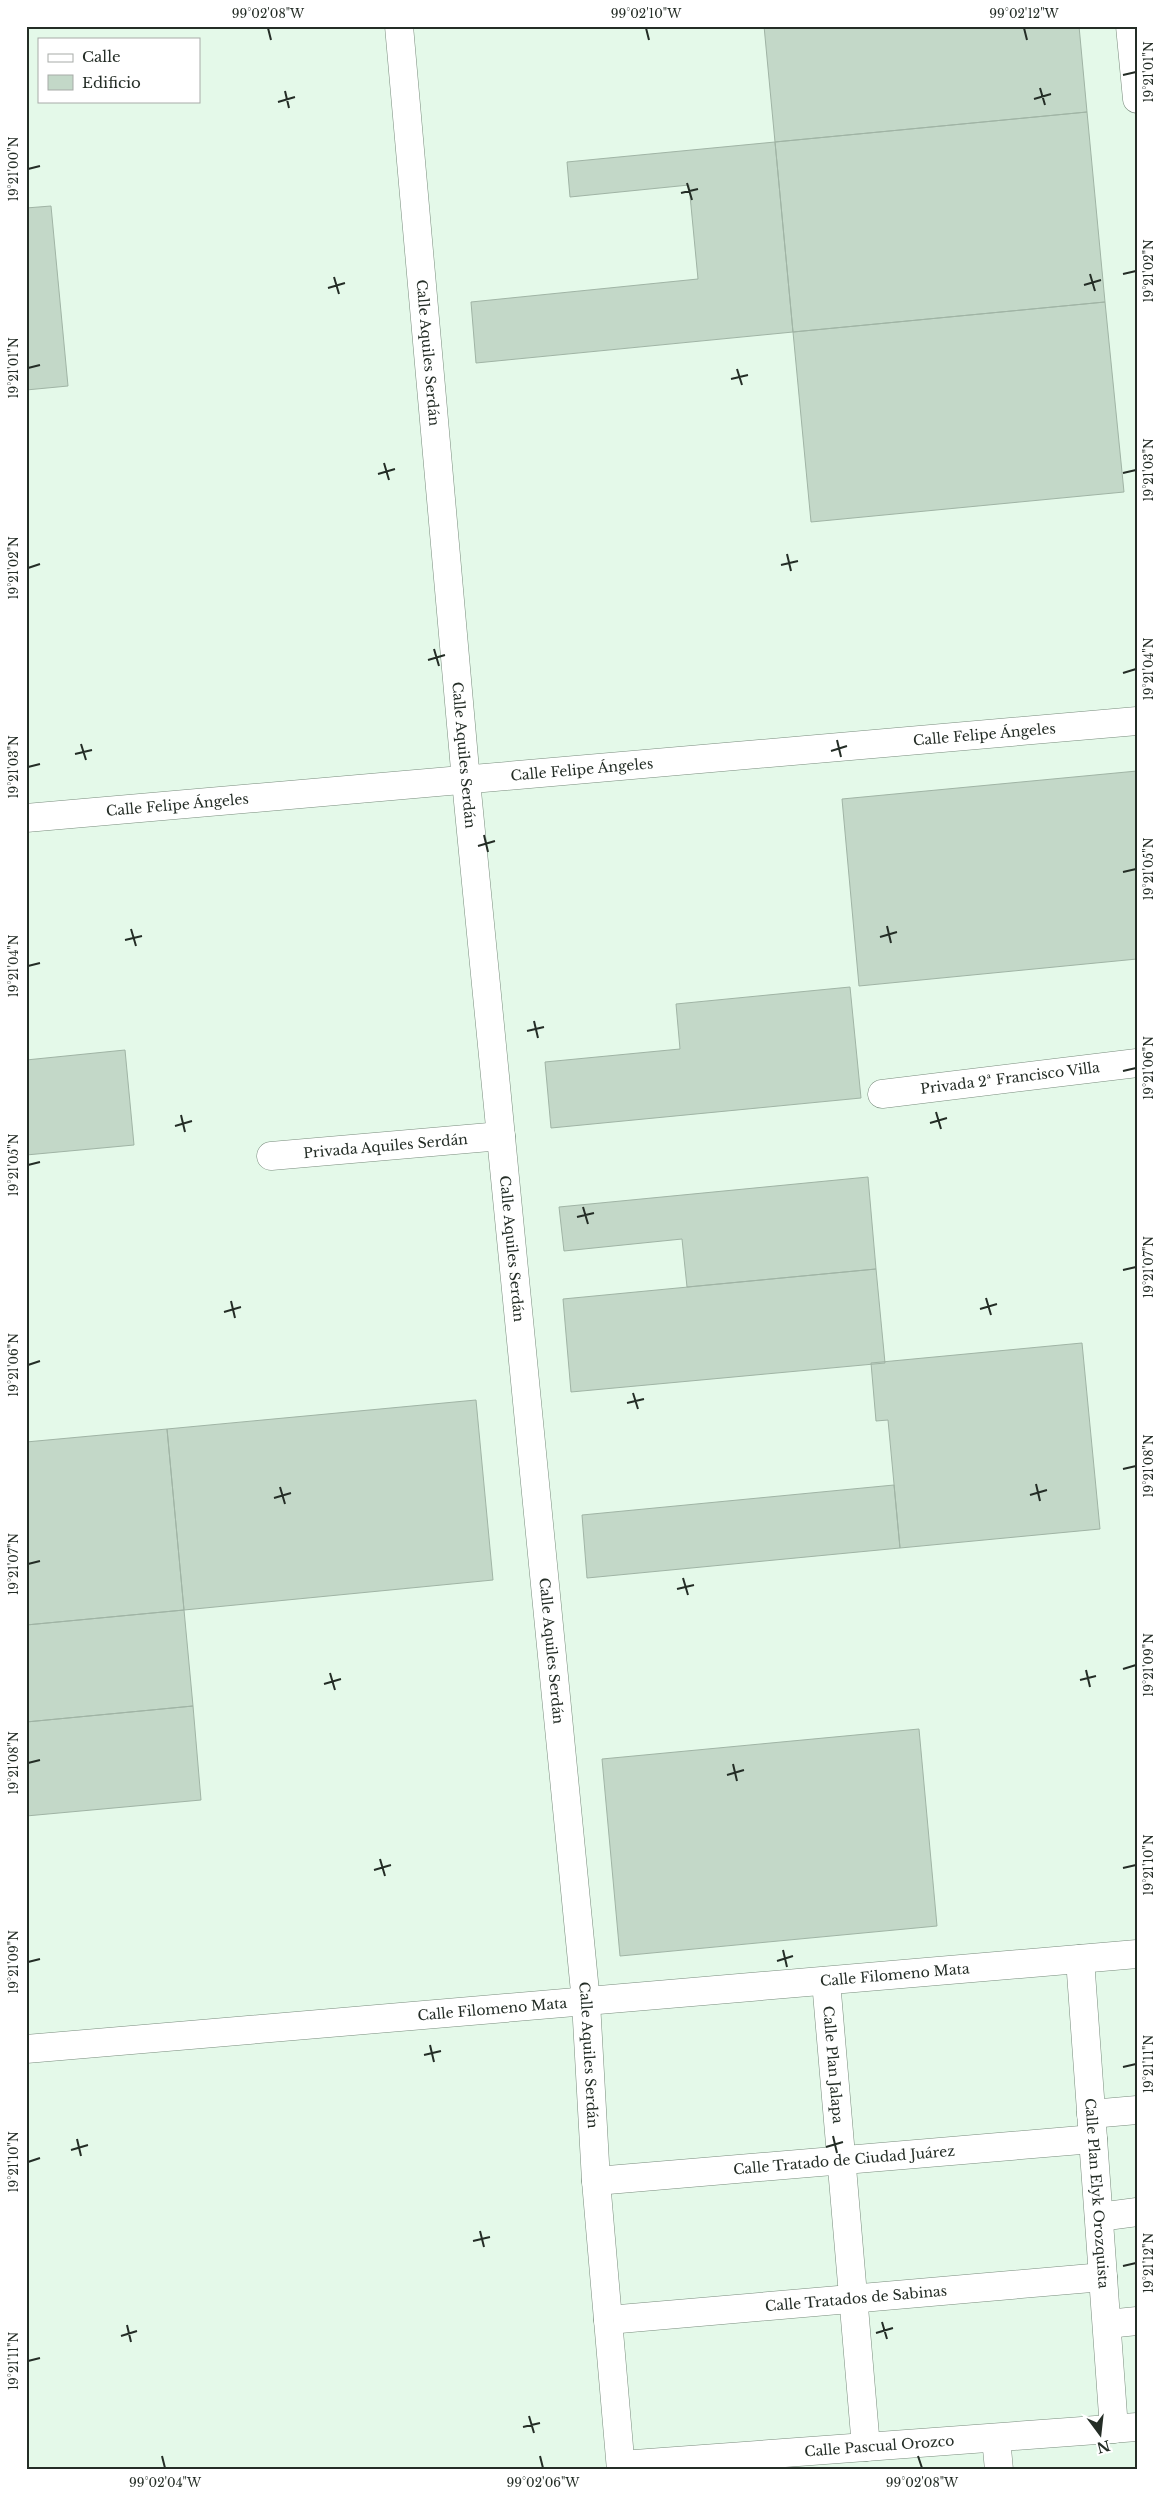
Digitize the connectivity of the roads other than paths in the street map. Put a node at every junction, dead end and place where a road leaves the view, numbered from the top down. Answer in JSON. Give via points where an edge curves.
{"nodes":[{"id":1,"x":399,"y":26,"type":"edge"},
{"id":2,"x":1130,"y":26,"type":"edge"},
{"id":3,"x":1137,"y":99,"type":"edge"},
{"id":4,"x":1137,"y":721,"type":"edge"},
{"id":5,"x":466,"y":781,"type":"junction"},
{"id":6,"x":26,"y":818,"type":"edge"},
{"id":7,"x":1137,"y":1063,"type":"edge"},
{"id":8,"x":882,"y":1094,"type":"dead end"},
{"id":9,"x":501,"y":1136,"type":"junction"},
{"id":10,"x":271,"y":1156,"type":"dead end"},
{"id":11,"x":1137,"y":1954,"type":"edge"},
{"id":12,"x":1080,"y":1959,"type":"junction"},
{"id":13,"x":826,"y":1982,"type":"junction"},
{"id":14,"x":586,"y":2002,"type":"junction"},
{"id":15,"x":26,"y":2050,"type":"edge"},
{"id":16,"x":1137,"y":2110,"type":"edge"},
{"id":17,"x":1092,"y":2127,"type":"junction"},
{"id":18,"x":842,"y":2162,"type":"junction"},
{"id":19,"x":596,"y":2181,"type":"junction"},
{"id":20,"x":1137,"y":2212,"type":"edge"},
{"id":21,"x":1099,"y":2217,"type":"junction"},
{"id":22,"x":1103,"y":2277,"type":"junction"},
{"id":23,"x":854,"y":2300,"type":"junction"},
{"id":24,"x":608,"y":2320,"type":"junction"},
{"id":25,"x":1137,"y":2321,"type":"edge"},
{"id":26,"x":1107,"y":2324,"type":"junction"},
{"id":27,"x":1126,"y":2428,"type":"edge"},
{"id":28,"x":996,"y":2438,"type":"junction"},
{"id":29,"x":866,"y":2447,"type":"junction"},
{"id":30,"x":621,"y":2467,"type":"edge"},
{"id":31,"x":999,"y":2470,"type":"edge"}],
"edges":[{"from":1,"to":5,"type":"street","name":"Calle Aquiles Serdán"},
{"from":2,"to":3,"type":"street"},
{"from":4,"to":5,"type":"street","name":"Calle Felipe Ángeles"},
{"from":5,"to":6,"type":"street","name":"Calle Felipe Ángeles"},
{"from":5,"to":9,"type":"street","name":"Calle Aquiles Serdán"},
{"from":7,"to":8,"type":"street","name":"Privada 2ª Francisco Villa"},
{"from":9,"to":10,"type":"street","name":"Privada Aquiles Serdán"},
{"from":9,"to":14,"type":"street","name":"Calle Aquiles Serdán"},
{"from":11,"to":12,"type":"street","name":"Calle Filomeno Mata"},
{"from":12,"to":13,"type":"street","name":"Calle Filomeno Mata"},
{"from":12,"to":17,"type":"street","name":"Calle Plan Elyk Orozquista"},
{"from":13,"to":14,"type":"street","name":"Calle Filomeno Mata"},
{"from":13,"to":18,"type":"street","name":"Calle Plan Jalapa"},
{"from":14,"to":15,"type":"street","name":"Calle Filomeno Mata"},
{"from":14,"to":19,"type":"street","name":"Calle Aquiles Serdán"},
{"from":16,"to":17,"type":"street","name":"Calle Tratado de Ciudad Juárez"},
{"from":17,"to":18,"type":"street","name":"Calle Tratado de Ciudad Juárez"},
{"from":17,"to":21,"type":"street","name":"Calle Plan Elyk Orozquista"},
{"from":18,"to":19,"type":"street","name":"Calle Tratado de Ciudad Juárez"},
{"from":18,"to":23,"type":"street","name":"Calle Plan Jalapa"},
{"from":19,"to":24,"type":"street","name":"Calle Aquiles Serdán"},
{"from":20,"to":21,"type":"street"},
{"from":21,"to":22,"type":"street","name":"Calle Plan Elyk Orozquista"},
{"from":22,"to":23,"type":"street","name":"Calle Tratados de Sabinas"},
{"from":22,"to":26,"type":"street","name":"Calle Plan Elyk Orozquista"},
{"from":23,"to":24,"type":"street","name":"Calle Tratados de Sabinas"},
{"from":23,"to":29,"type":"street","name":"Calle Plan Jalapa"},
{"from":24,"to":30,"type":"street","name":"Calle Aquiles Serdán"},
{"from":25,"to":26,"type":"street"},
{"from":26,"to":27,"type":"street","name":"Calle Plan Elyk Orozquista"},
{"from":27,"to":28,"type":"street","name":"Calle Pascual Orozco"},
{"from":28,"to":29,"type":"street","name":"Calle Pascual Orozco"},
{"from":28,"to":31,"type":"street"},
{"from":29,"to":30,"type":"street","name":"Calle Pascual Orozco"}]}
